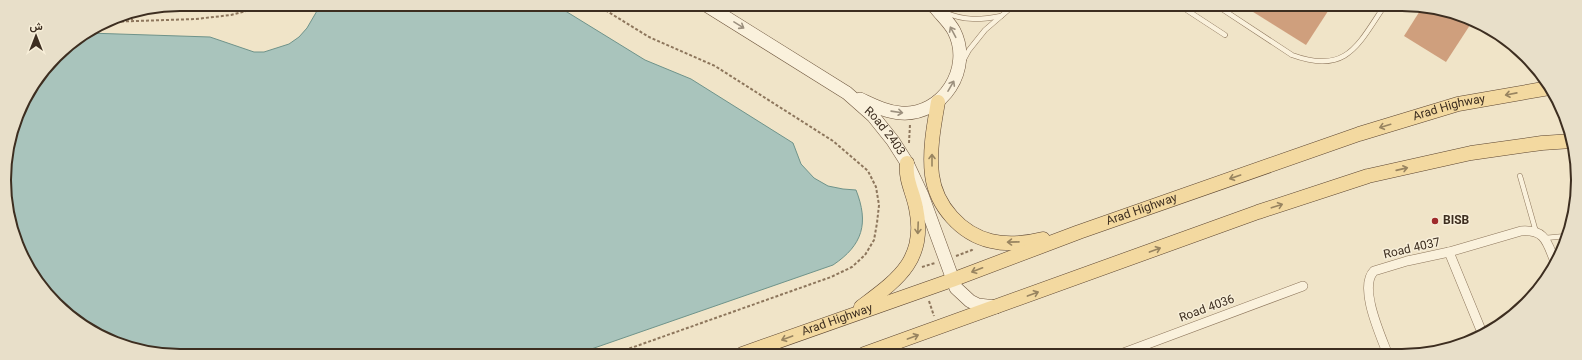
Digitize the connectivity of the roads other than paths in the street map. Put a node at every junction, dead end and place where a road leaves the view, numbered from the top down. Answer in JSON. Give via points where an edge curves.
{"nodes":[{"id":1,"x":716,"y":11,"type":"edge"},
{"id":2,"x":937,"y":11,"type":"edge"},
{"id":3,"x":942,"y":11,"type":"edge"},
{"id":4,"x":1008,"y":11,"type":"edge"},
{"id":5,"x":1188,"y":11,"type":"edge"},
{"id":6,"x":1225,"y":11,"type":"edge"},
{"id":7,"x":1382,"y":11,"type":"edge"},
{"id":8,"x":1003,"y":16,"type":"junction"},
{"id":9,"x":1225,"y":35,"type":"dead end"},
{"id":10,"x":960,"y":66,"type":"junction"},
{"id":11,"x":1544,"y":88,"type":"edge"},
{"id":12,"x":848,"y":94,"type":"junction"},
{"id":13,"x":938,"y":102,"type":"junction"},
{"id":14,"x":1566,"y":141,"type":"edge"},
{"id":15,"x":907,"y":163,"type":"junction"},
{"id":16,"x":1520,"y":176,"type":"dead end"},
{"id":17,"x":1079,"y":232,"type":"junction"},
{"id":18,"x":1536,"y":232,"type":"junction"},
{"id":19,"x":1561,"y":236,"type":"edge"},
{"id":20,"x":1545,"y":238,"type":"junction"},
{"id":21,"x":1449,"y":252,"type":"junction"},
{"id":22,"x":1553,"y":257,"type":"edge"},
{"id":23,"x":952,"y":280,"type":"junction"},
{"id":24,"x":1304,"y":286,"type":"dead end"},
{"id":25,"x":996,"y":307,"type":"junction"},
{"id":26,"x":850,"y":315,"type":"junction"},
{"id":27,"x":1480,"y":330,"type":"edge"},
{"id":28,"x":756,"y":349,"type":"edge"},
{"id":29,"x":878,"y":349,"type":"edge"},
{"id":30,"x":1132,"y":349,"type":"edge"},
{"id":31,"x":1385,"y":349,"type":"edge"}],
"edges":[{"from":1,"to":12,"type":"main road","name":"Road 2403","one_way":true},
{"from":10,"to":2,"type":"main road","one_way":true,"via":[[960,47],[954,30]]},
{"from":3,"to":8,"type":"lane","via":[[971,20]]},
{"from":4,"to":8,"type":"lane"},
{"from":5,"to":9,"type":"lane"},
{"from":6,"to":7,"type":"lane","via":[[1292,55],[1306,60],[1328,62],[1356,48]]},
{"from":8,"to":10,"type":"lane","via":[[982,34]]},
{"from":13,"to":10,"type":"main road","one_way":true,"via":[[951,87]]},
{"from":11,"to":17,"type":"main road","name":"Arad Highway","one_way":true,"via":[[1458,104],[1358,134]]},
{"from":12,"to":13,"type":"main road","one_way":true,"via":[[881,109],[902,113],[920,111]]},
{"from":12,"to":15,"type":"main road","name":"Road 2403","via":[[873,116]]},
{"from":17,"to":13,"type":"main road","one_way":true,"via":[[1036,241],[993,242],[966,230],[953,219],[936,191],[932,174],[932,144]]},
{"from":25,"to":14,"type":"main road","one_way":true,"via":[[1258,212],[1368,176],[1471,153]]},
{"from":15,"to":23,"type":"main road","name":"Road 2403","via":[[922,195]]},
{"from":15,"to":26,"type":"main road","one_way":true,"via":[[907,177],[918,224],[917,243],[910,263],[900,276]]},
{"from":16,"to":18,"type":"lane"},
{"from":17,"to":23,"type":"main road","name":"Arad Highway","one_way":true},
{"from":18,"to":20,"type":"street"},
{"from":18,"to":21,"type":"street","name":"Road 4037","via":[[1521,231]]},
{"from":19,"to":20,"type":"lane"},
{"from":20,"to":22,"type":"street"},
{"from":21,"to":27,"type":"street","name":"Road 4037"},
{"from":21,"to":31,"type":"street","name":"Road 4037","via":[[1385,267],[1370,275],[1368,293]]},
{"from":23,"to":25,"type":"main road","name":"Road 2403","via":[[956,288],[970,301],[978,305]]},
{"from":23,"to":26,"type":"main road","name":"Arad Highway"},
{"from":24,"to":30,"type":"street","name":"Road 4036"},
{"from":29,"to":25,"type":"main road","one_way":true},
{"from":26,"to":28,"type":"main road","name":"Arad Highway","one_way":true}]}
